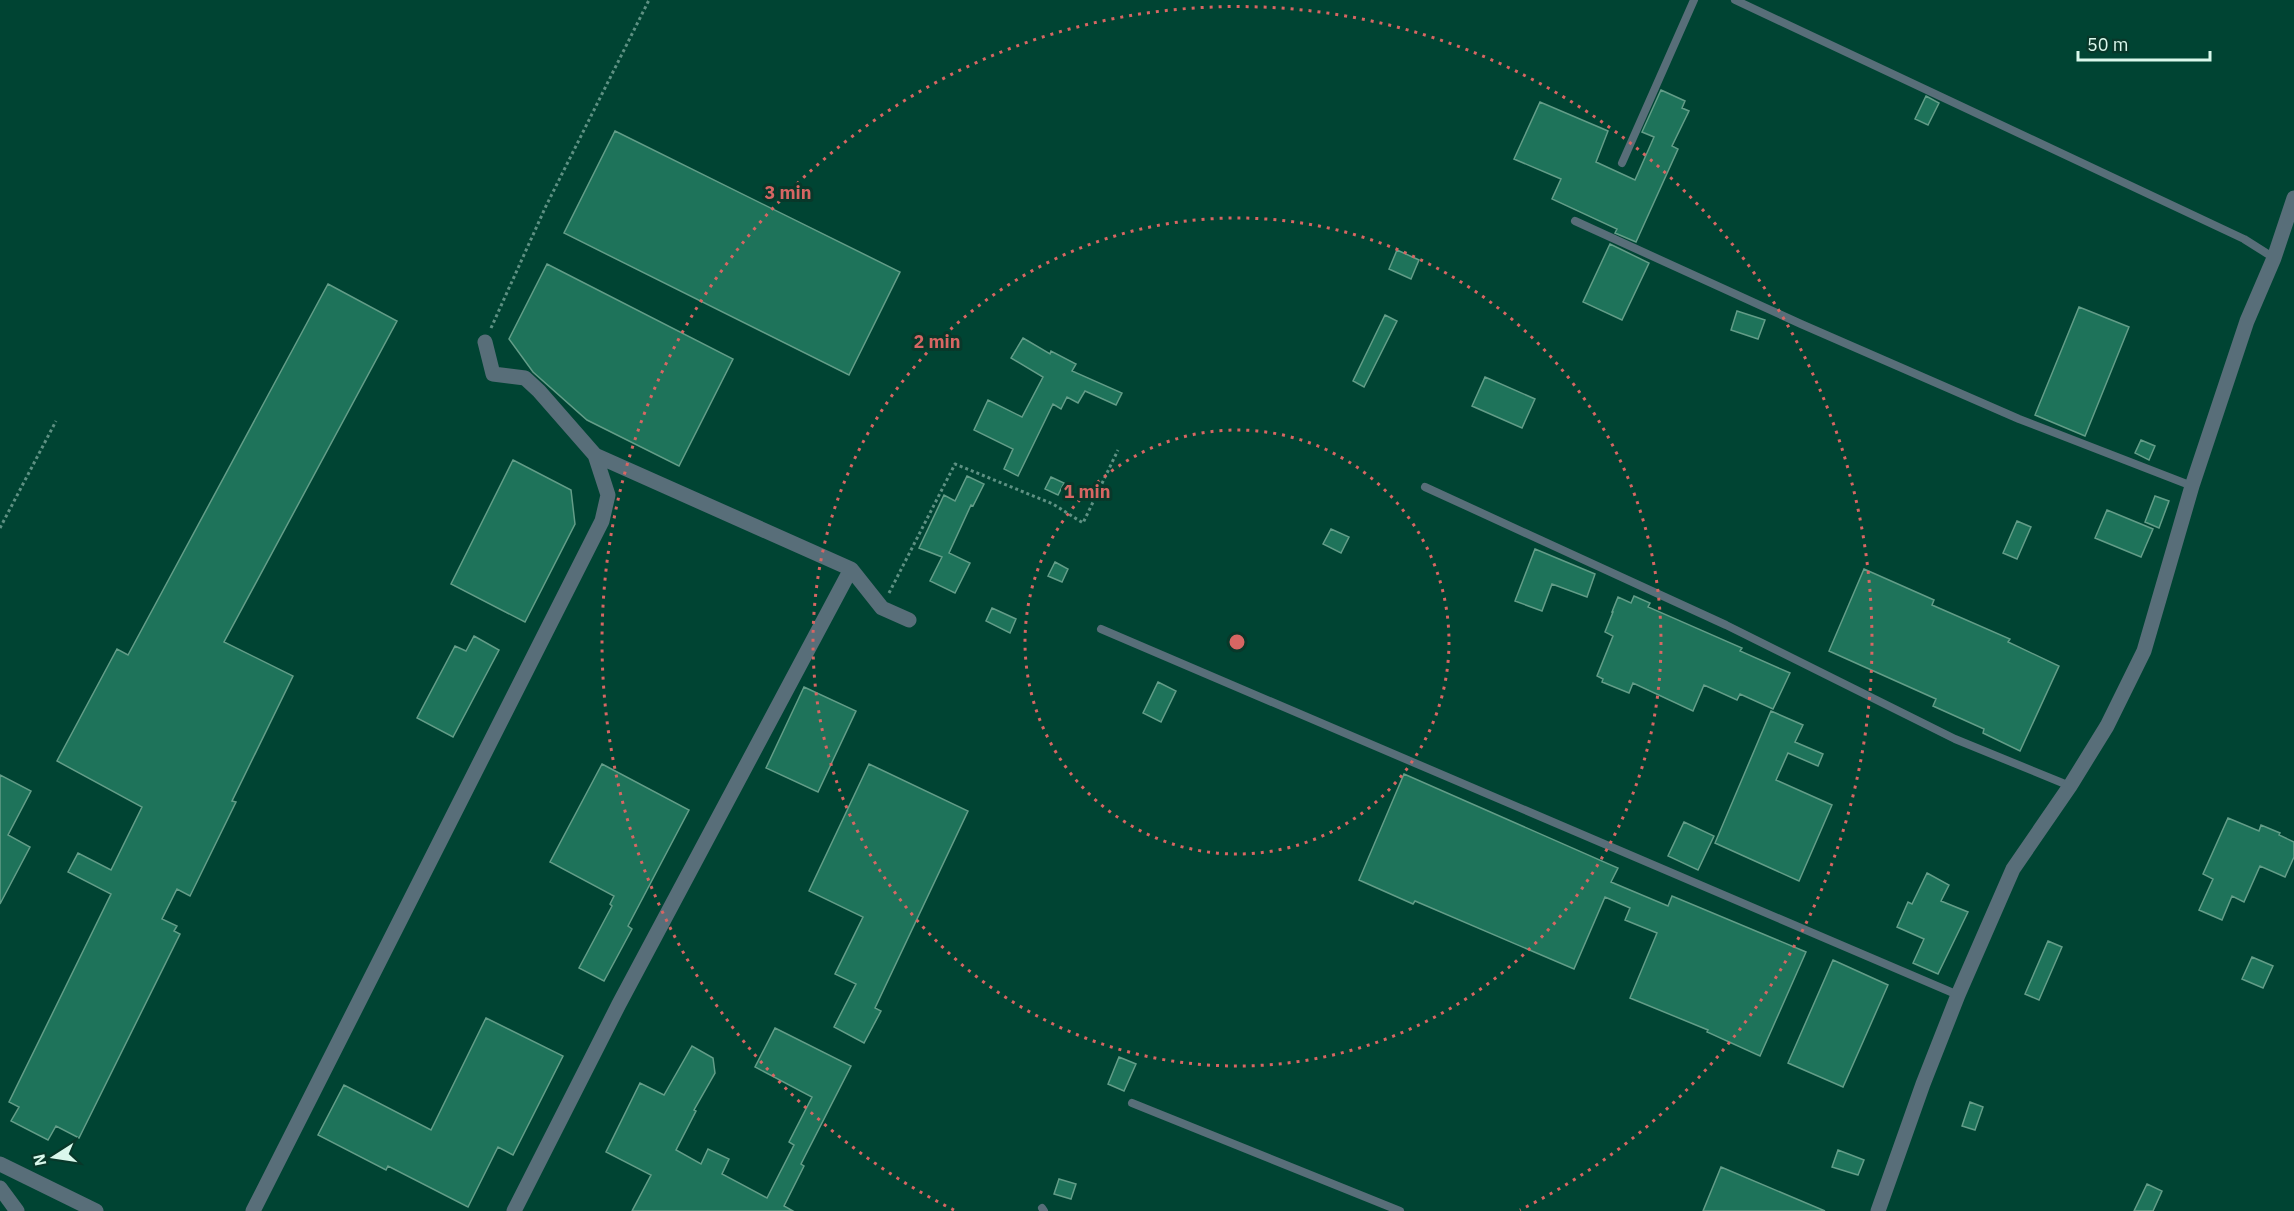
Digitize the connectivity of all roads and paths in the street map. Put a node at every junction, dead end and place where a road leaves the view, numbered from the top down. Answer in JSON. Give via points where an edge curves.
{"nodes":[{"id":1,"x":649,"y":0,"type":"edge"},
{"id":2,"x":1694,"y":0,"type":"edge"},
{"id":3,"x":1736,"y":0,"type":"edge"},
{"id":4,"x":1622,"y":163,"type":"dead end"},
{"id":5,"x":2294,"y":198,"type":"edge"},
{"id":6,"x":1575,"y":220,"type":"dead end"},
{"id":7,"x":2274,"y":258,"type":"junction"},
{"id":8,"x":485,"y":342,"type":"joint"},
{"id":9,"x":56,"y":421,"type":"dead end"},
{"id":10,"x":1118,"y":450,"type":"dead end"},
{"id":11,"x":595,"y":455,"type":"junction"},
{"id":12,"x":1425,"y":486,"type":"dead end"},
{"id":13,"x":2192,"y":486,"type":"junction"},
{"id":14,"x":0,"y":528,"type":"edge"},
{"id":15,"x":851,"y":569,"type":"junction"},
{"id":16,"x":882,"y":608,"type":"junction"},
{"id":17,"x":909,"y":620,"type":"dead end"},
{"id":18,"x":1101,"y":629,"type":"dead end"},
{"id":19,"x":2070,"y":786,"type":"junction"},
{"id":20,"x":1958,"y":995,"type":"junction"},
{"id":21,"x":1132,"y":1103,"type":"dead end"},
{"id":22,"x":0,"y":1164,"type":"edge"},
{"id":23,"x":0,"y":1188,"type":"edge"},
{"id":24,"x":17,"y":1211,"type":"edge"},
{"id":25,"x":96,"y":1211,"type":"edge"},
{"id":26,"x":253,"y":1211,"type":"edge"},
{"id":27,"x":514,"y":1211,"type":"edge"},
{"id":28,"x":1400,"y":1211,"type":"edge"},
{"id":29,"x":1878,"y":1211,"type":"edge"}],
"edges":[{"from":1,"to":8,"type":"path","via":[[546,206]]},
{"from":2,"to":4,"type":"lane"},
{"from":3,"to":7,"type":"lane","via":[[2244,239]]},
{"from":5,"to":7,"type":"street"},
{"from":6,"to":13,"type":"lane","via":[[2008,414]]},
{"from":7,"to":13,"type":"street","via":[[2247,321]]},
{"from":8,"to":11,"type":"street","via":[[493,374],[525,378]]},
{"from":9,"to":14,"type":"path"},
{"from":10,"to":16,"type":"path","via":[[1083,522],[1053,504],[955,464]]},
{"from":11,"to":15,"type":"street"},
{"from":11,"to":26,"type":"street","via":[[608,495],[602,521]]},
{"from":12,"to":19,"type":"lane","via":[[1726,624],[1955,739]]},
{"from":13,"to":19,"type":"street","via":[[2144,651],[2107,726]]},
{"from":15,"to":16,"type":"street"},
{"from":15,"to":27,"type":"street","via":[[619,1004]]},
{"from":16,"to":17,"type":"street"},
{"from":18,"to":20,"type":"lane"},
{"from":19,"to":20,"type":"street","via":[[2013,869]]},
{"from":20,"to":29,"type":"street"},
{"from":21,"to":28,"type":"lane"},
{"from":22,"to":25,"type":"street"},
{"from":23,"to":24,"type":"street"}]}
